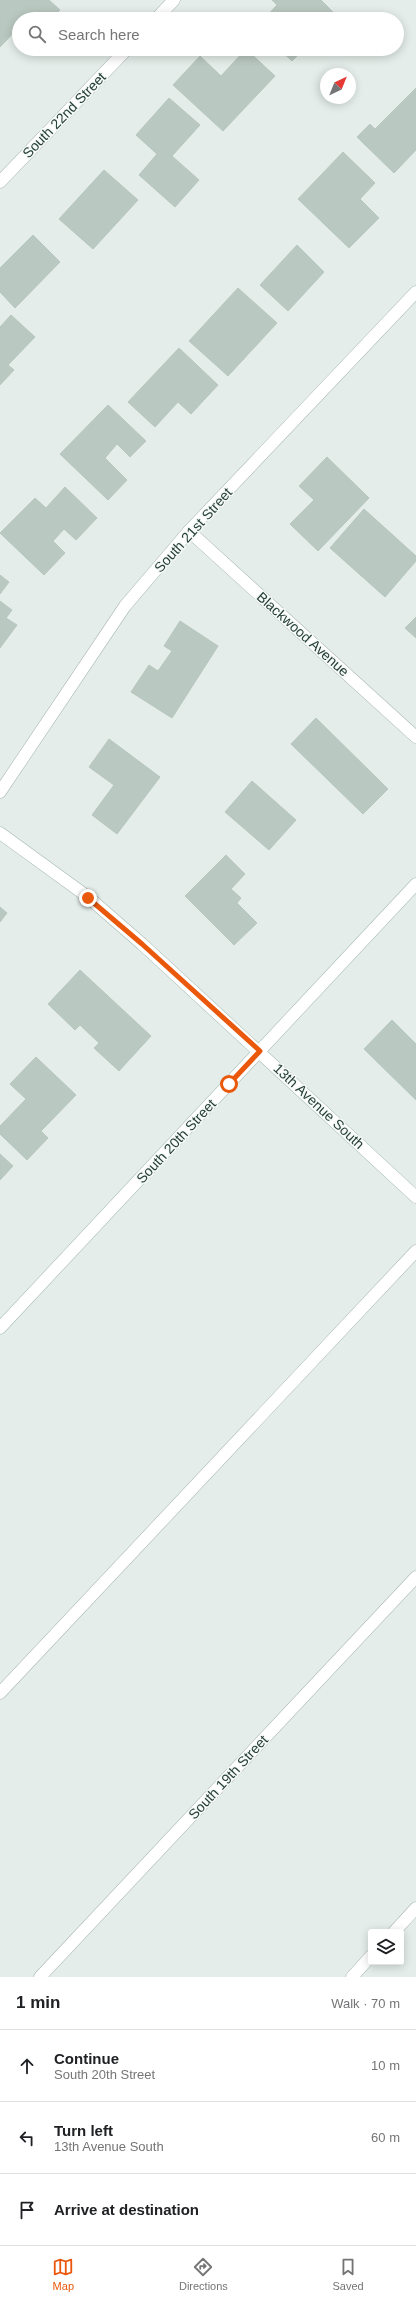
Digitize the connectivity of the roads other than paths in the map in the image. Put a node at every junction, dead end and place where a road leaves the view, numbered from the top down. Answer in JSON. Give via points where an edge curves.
{"nodes":[{"id":1,"x":174,"y":0,"type":"edge"},
{"id":2,"x":163,"y":12,"type":"edge"},
{"id":3,"x":120,"y":56,"type":"edge"},
{"id":4,"x":0,"y":182,"type":"edge"},
{"id":5,"x":416,"y":292,"type":"edge"},
{"id":6,"x":189,"y":531,"type":"junction"},
{"id":7,"x":416,"y":738,"type":"edge"},
{"id":8,"x":0,"y":792,"type":"edge"},
{"id":9,"x":0,"y":833,"type":"edge"},
{"id":10,"x":416,"y":884,"type":"edge"},
{"id":11,"x":260,"y":1051,"type":"junction"},
{"id":12,"x":416,"y":1197,"type":"edge"},
{"id":13,"x":416,"y":1251,"type":"edge"},
{"id":14,"x":0,"y":1328,"type":"edge"},
{"id":15,"x":416,"y":1577,"type":"edge"},
{"id":16,"x":0,"y":1693,"type":"edge"},
{"id":17,"x":416,"y":1908,"type":"edge"},
{"id":18,"x":397,"y":1929,"type":"edge"},
{"id":19,"x":368,"y":1959,"type":"edge"},
{"id":20,"x":40,"y":1977,"type":"edge"},
{"id":21,"x":352,"y":1977,"type":"edge"}],
"edges":[{"from":1,"to":2,"type":"street"},
{"from":3,"to":4,"type":"street","name":"South 22nd Street"},
{"from":5,"to":6,"type":"street","name":"South 21st Street"},
{"from":6,"to":7,"type":"street","name":"Blackwood Avenue"},
{"from":6,"to":8,"type":"street","name":"South 21st Street","via":[[125,606]]},
{"from":9,"to":11,"type":"street","name":"13th Avenue South","via":[[94,903]]},
{"from":10,"to":11,"type":"street","name":"South 20th Street"},
{"from":11,"to":12,"type":"street","name":"13th Avenue South"},
{"from":11,"to":14,"type":"street","name":"South 20th Street"},
{"from":13,"to":16,"type":"street"},
{"from":15,"to":20,"type":"street","name":"South 19th Street"},
{"from":17,"to":18,"type":"street"},
{"from":19,"to":21,"type":"street"}]}
